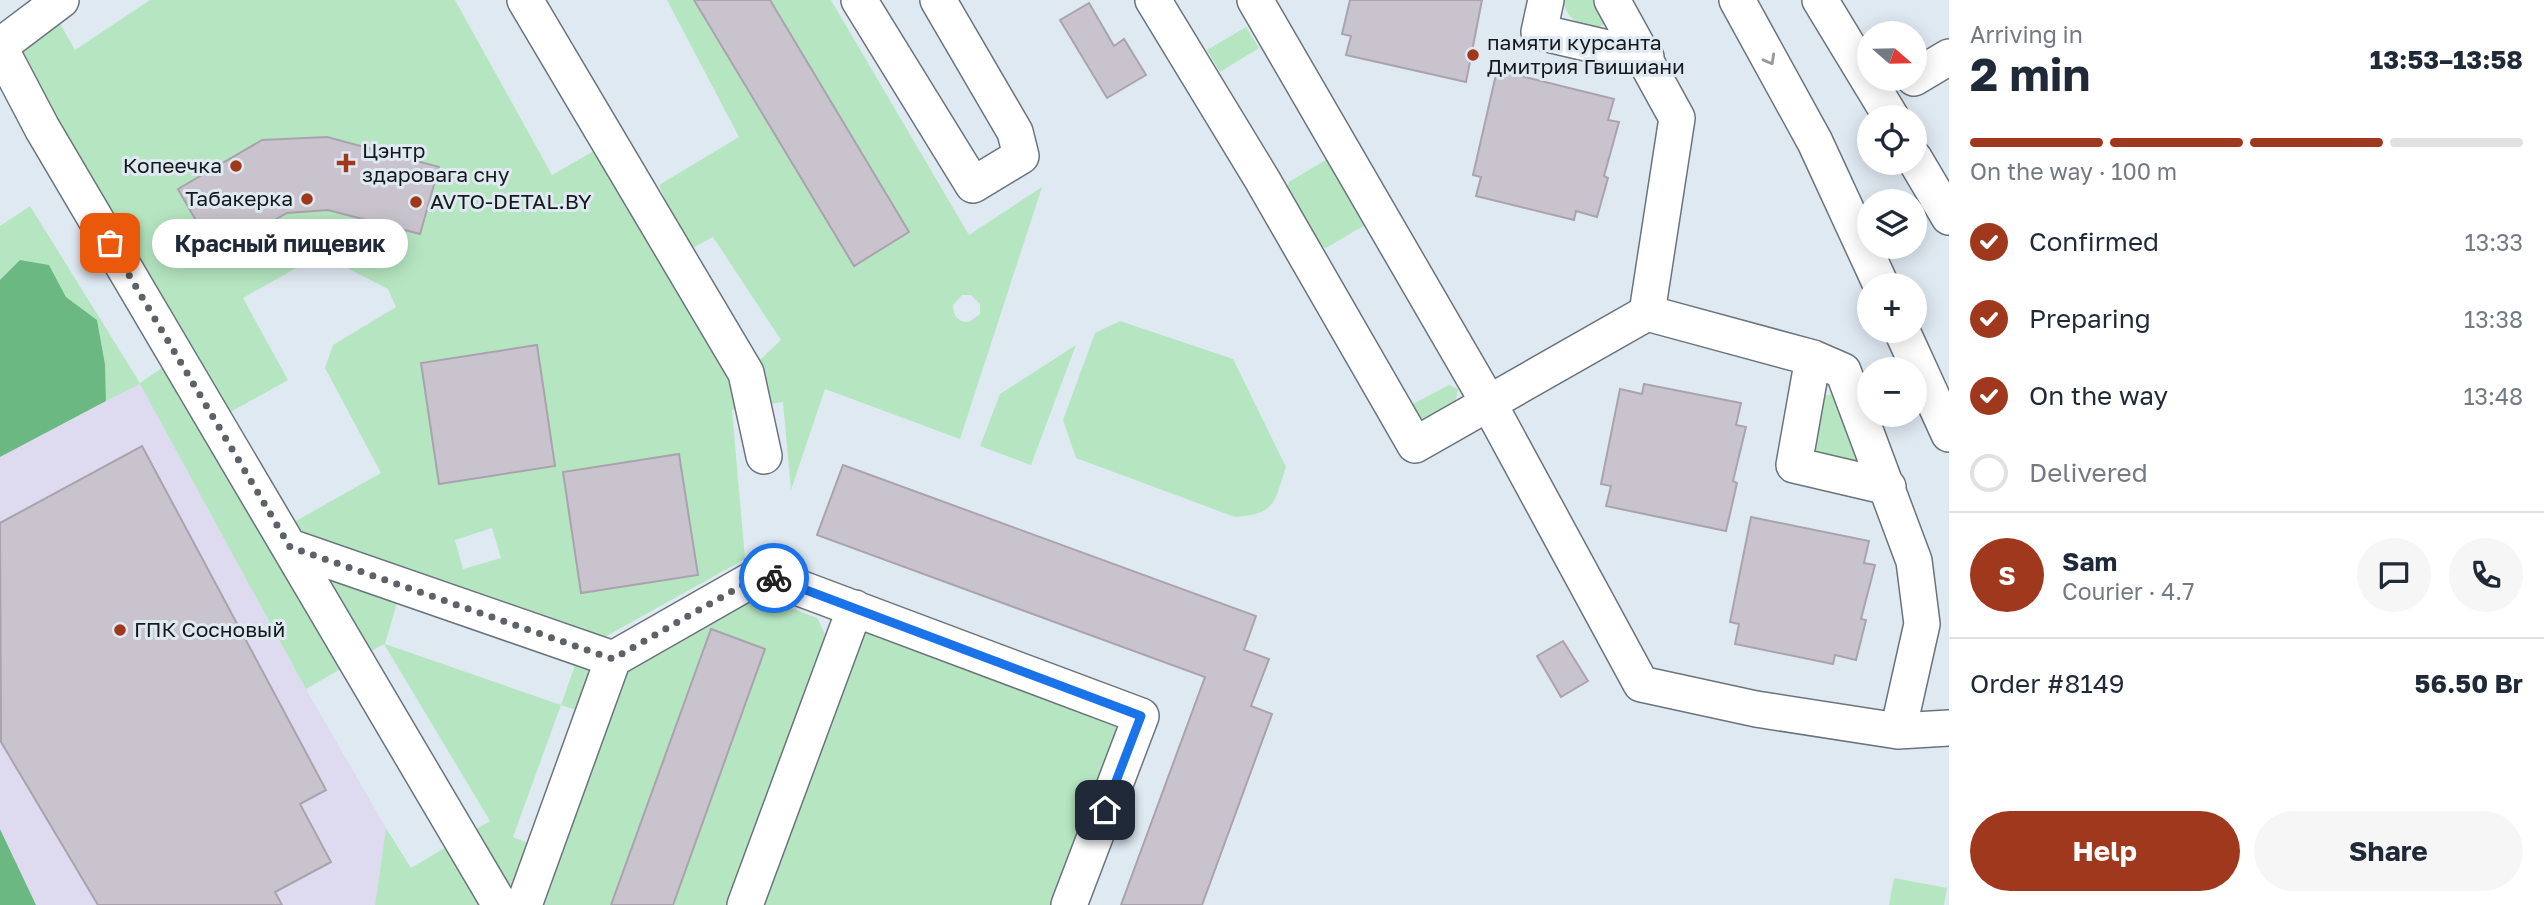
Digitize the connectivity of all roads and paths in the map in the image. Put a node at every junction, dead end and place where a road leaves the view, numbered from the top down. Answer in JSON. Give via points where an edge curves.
{"nodes":[{"id":1,"x":61,"y":0,"type":"edge"},
{"id":2,"x":525,"y":0,"type":"edge"},
{"id":3,"x":859,"y":0,"type":"edge"},
{"id":4,"x":938,"y":0,"type":"edge"},
{"id":5,"x":1153,"y":0,"type":"edge"},
{"id":6,"x":1255,"y":0,"type":"edge"},
{"id":7,"x":1546,"y":0,"type":"edge"},
{"id":8,"x":1612,"y":0,"type":"edge"},
{"id":9,"x":1737,"y":0,"type":"edge"},
{"id":10,"x":1820,"y":0,"type":"edge"},
{"id":11,"x":0,"y":47,"type":"edge"},
{"id":12,"x":1646,"y":57,"type":"junction"},
{"id":13,"x":1949,"y":57,"type":"edge"},
{"id":14,"x":1927,"y":70,"type":"edge"},
{"id":15,"x":1901,"y":91,"type":"edge"},
{"id":16,"x":1883,"y":105,"type":"edge"},
{"id":17,"x":1888,"y":105,"type":"edge"},
{"id":18,"x":1924,"y":175,"type":"edge"},
{"id":19,"x":1949,"y":217,"type":"edge"},
{"id":20,"x":1875,"y":273,"type":"edge"},
{"id":21,"x":1647,"y":313,"type":"junction"},
{"id":22,"x":1907,"y":343,"type":"edge"},
{"id":23,"x":1812,"y":358,"type":"junction"},
{"id":24,"x":1488,"y":402,"type":"junction"},
{"id":25,"x":1949,"y":434,"type":"edge"},
{"id":26,"x":764,"y":456,"type":"dead end"},
{"id":27,"x":1888,"y":487,"type":"junction"},
{"id":28,"x":290,"y":547,"type":"junction"},
{"id":29,"x":855,"y":608,"type":"junction"},
{"id":30,"x":613,"y":659,"type":"junction"},
{"id":31,"x":1949,"y":728,"type":"edge"},
{"id":32,"x":1898,"y":731,"type":"junction"},
{"id":33,"x":500,"y":905,"type":"edge"},
{"id":34,"x":524,"y":905,"type":"edge"},
{"id":35,"x":746,"y":905,"type":"edge"},
{"id":36,"x":1069,"y":905,"type":"edge"}],
"edges":[{"from":1,"to":11,"type":"street"},
{"from":2,"to":26,"type":"street","via":[[746,373]]},
{"from":3,"to":4,"type":"street","via":[[973,185],[1021,156],[1015,132]]},
{"from":5,"to":24,"type":"street","via":[[1415,445]]},
{"from":6,"to":24,"type":"street"},
{"from":7,"to":12,"type":"street","via":[[1539,32]]},
{"from":8,"to":12,"type":"street"},
{"from":9,"to":20,"type":"street","one_way":true,"via":[[1815,142]]},
{"from":10,"to":16,"type":"street"},
{"from":11,"to":28,"type":"street","via":[[49,140]]},
{"from":12,"to":21,"type":"street","via":[[1678,118]]},
{"from":13,"to":14,"type":"street"},
{"from":15,"to":17,"type":"street"},
{"from":18,"to":19,"type":"street"},
{"from":21,"to":23,"type":"street"},
{"from":21,"to":24,"type":"street"},
{"from":22,"to":25,"type":"street"},
{"from":23,"to":27,"type":"street","via":[[1843,371]]},
{"from":23,"to":27,"type":"street","via":[[1794,464]]},
{"from":24,"to":32,"type":"street","via":[[1641,684],[1756,709]]},
{"from":27,"to":32,"type":"street","via":[[1914,562],[1922,624]]},
{"from":28,"to":30,"type":"street"},
{"from":28,"to":33,"type":"street"},
{"from":29,"to":30,"type":"street","via":[[762,574]]},
{"from":29,"to":35,"type":"street"},
{"from":29,"to":36,"type":"street","via":[[1141,716]]},
{"from":30,"to":34,"type":"street"},
{"from":31,"to":32,"type":"street"}]}
